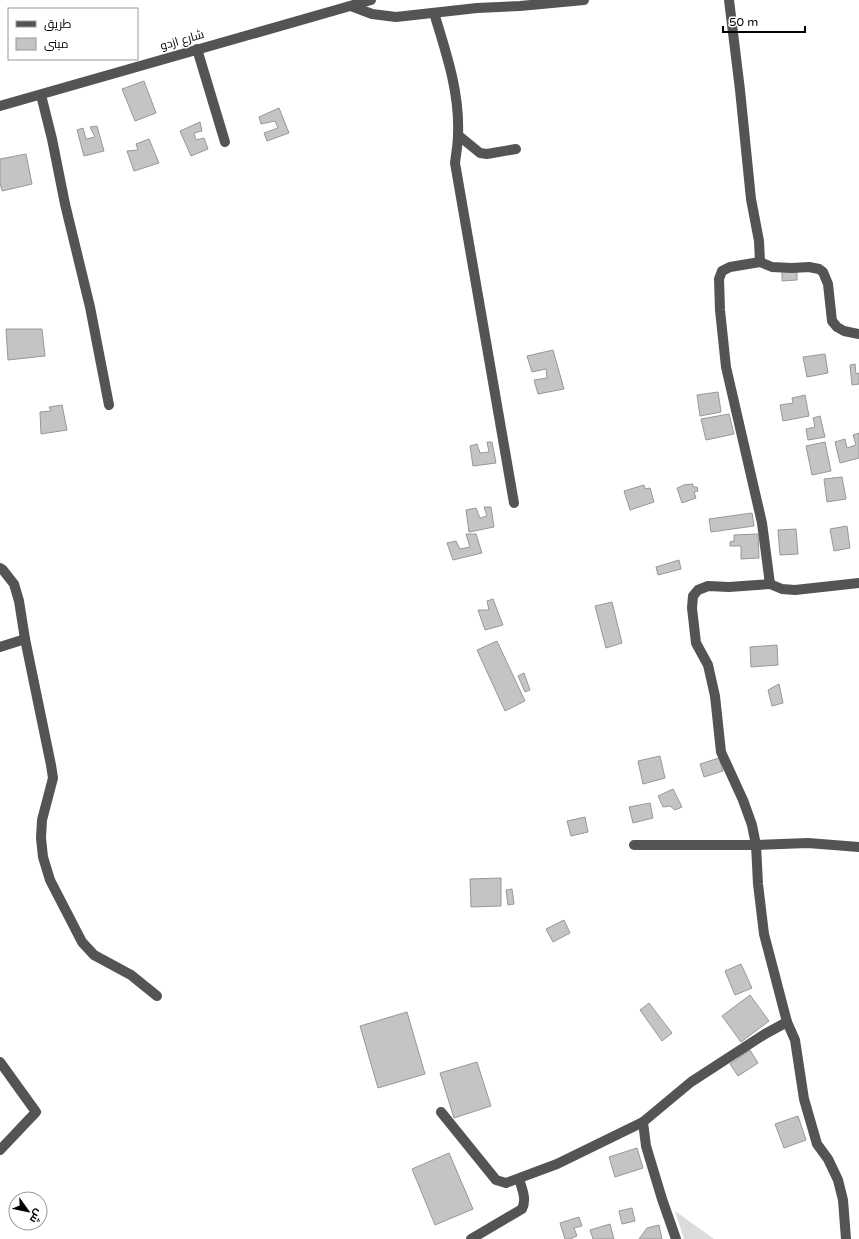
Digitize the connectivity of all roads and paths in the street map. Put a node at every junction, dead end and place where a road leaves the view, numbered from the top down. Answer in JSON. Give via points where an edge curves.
{"nodes":[{"id":1,"x":372,"y":0,"type":"edge"},
{"id":2,"x":584,"y":0,"type":"edge"},
{"id":3,"x":729,"y":0,"type":"edge"},
{"id":4,"x":351,"y":6,"type":"junction"},
{"id":5,"x":434,"y":12,"type":"junction"},
{"id":6,"x":197,"y":49,"type":"junction"},
{"id":7,"x":41,"y":95,"type":"junction"},
{"id":8,"x":0,"y":106,"type":"edge"},
{"id":9,"x":458,"y":135,"type":"junction"},
{"id":10,"x":225,"y":142,"type":"dead end"},
{"id":11,"x":516,"y":149,"type":"dead end"},
{"id":12,"x":760,"y":262,"type":"junction"},
{"id":13,"x":859,"y":334,"type":"edge"},
{"id":14,"x":109,"y":405,"type":"dead end"},
{"id":15,"x":514,"y":503,"type":"dead end"},
{"id":16,"x":0,"y":568,"type":"edge"},
{"id":17,"x":859,"y":583,"type":"edge"},
{"id":18,"x":770,"y":584,"type":"junction"},
{"id":19,"x":25,"y":639,"type":"junction"},
{"id":20,"x":0,"y":647,"type":"edge"},
{"id":21,"x":634,"y":845,"type":"dead end"},
{"id":22,"x":756,"y":845,"type":"junction"},
{"id":23,"x":859,"y":847,"type":"edge"},
{"id":24,"x":157,"y":996,"type":"dead end"},
{"id":25,"x":786,"y":1022,"type":"junction"},
{"id":26,"x":0,"y":1062,"type":"edge"},
{"id":27,"x":441,"y":1112,"type":"dead end"},
{"id":28,"x":643,"y":1122,"type":"junction"},
{"id":29,"x":0,"y":1150,"type":"edge"},
{"id":30,"x":519,"y":1179,"type":"junction"},
{"id":31,"x":471,"y":1239,"type":"edge"},
{"id":32,"x":676,"y":1239,"type":"edge"},
{"id":33,"x":846,"y":1239,"type":"edge"}],
"edges":[{"from":1,"to":4,"type":"street","name":"شارع ازدو"},
{"from":2,"to":5,"type":"street"},
{"from":3,"to":12,"type":"street"},
{"from":4,"to":5,"type":"street","via":[[372,14],[396,17]]},
{"from":4,"to":6,"type":"street","name":"شارع ازدو"},
{"from":5,"to":9,"type":"street","via":[[451,67],[457,105]]},
{"from":6,"to":7,"type":"street","name":"شارع ازدو"},
{"from":6,"to":10,"type":"street"},
{"from":7,"to":8,"type":"street","name":"شارع ازدو"},
{"from":7,"to":14,"type":"street","via":[[90,307]]},
{"from":9,"to":11,"type":"street","via":[[480,153]]},
{"from":9,"to":15,"type":"street","via":[[455,163]]},
{"from":12,"to":13,"type":"street","via":[[772,266],[809,266],[819,269],[828,284],[832,321],[844,331]]},
{"from":12,"to":18,"type":"street","via":[[730,267],[722,271],[719,279],[726,367],[762,523]]},
{"from":16,"to":19,"type":"street","via":[[14,584]]},
{"from":17,"to":18,"type":"street","via":[[795,590],[782,589]]},
{"from":18,"to":22,"type":"street","via":[[708,586],[698,590],[692,602],[696,643],[708,665],[716,696],[721,752],[743,800]]},
{"from":19,"to":20,"type":"street"},
{"from":19,"to":24,"type":"street","via":[[53,778],[42,820],[41,838],[43,857],[50,880],[82,942],[94,955],[131,975]]},
{"from":21,"to":22,"type":"street"},
{"from":22,"to":23,"type":"street","via":[[808,843]]},
{"from":22,"to":25,"type":"street","via":[[764,934]]},
{"from":25,"to":28,"type":"street","via":[[691,1082]]},
{"from":25,"to":33,"type":"street","via":[[794,1040],[804,1099],[817,1144],[838,1180],[843,1200]]},
{"from":26,"to":29,"type":"street","via":[[36,1112]]},
{"from":27,"to":30,"type":"street","via":[[496,1180],[506,1183]]},
{"from":28,"to":30,"type":"street","via":[[557,1164]]},
{"from":28,"to":32,"type":"street","via":[[646,1146]]},
{"from":30,"to":31,"type":"street","via":[[524,1198],[522,1209]]}]}
